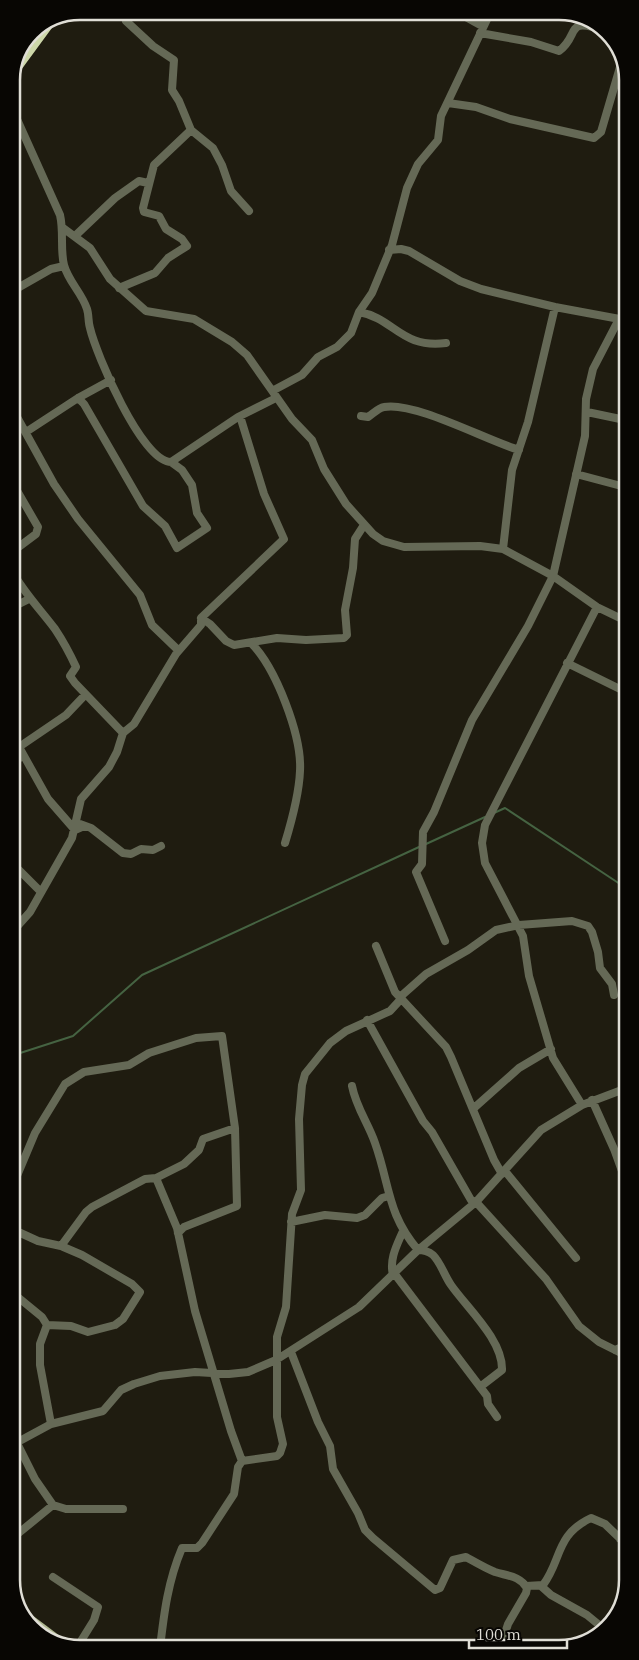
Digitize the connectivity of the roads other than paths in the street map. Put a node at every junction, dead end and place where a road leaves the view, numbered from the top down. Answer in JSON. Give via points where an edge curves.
{"nodes":[{"id":1,"x":127,"y":20,"type":"edge"},
{"id":2,"x":467,"y":20,"type":"edge"},
{"id":3,"x":486,"y":20,"type":"edge"},
{"id":4,"x":583,"y":25,"type":"edge"},
{"id":5,"x":481,"y":30,"type":"junction"},
{"id":6,"x":618,"y":75,"type":"edge"},
{"id":7,"x":448,"y":103,"type":"junction"},
{"id":8,"x":20,"y":124,"type":"edge"},
{"id":9,"x":190,"y":130,"type":"junction"},
{"id":10,"x":148,"y":183,"type":"junction"},
{"id":11,"x":250,"y":211,"type":"dead end"},
{"id":12,"x":63,"y":228,"type":"junction"},
{"id":13,"x":75,"y":236,"type":"junction"},
{"id":14,"x":389,"y":250,"type":"junction"},
{"id":15,"x":64,"y":266,"type":"junction"},
{"id":16,"x":20,"y":287,"type":"edge"},
{"id":17,"x":119,"y":288,"type":"junction"},
{"id":18,"x":555,"y":307,"type":"junction"},
{"id":19,"x":359,"y":312,"type":"junction"},
{"id":20,"x":619,"y":318,"type":"edge"},
{"id":21,"x":619,"y":324,"type":"edge"},
{"id":22,"x":446,"y":343,"type":"dead end"},
{"id":23,"x":111,"y":380,"type":"junction"},
{"id":24,"x":275,"y":394,"type":"junction"},
{"id":25,"x":78,"y":398,"type":"junction"},
{"id":26,"x":587,"y":412,"type":"junction"},
{"id":27,"x":240,"y":416,"type":"junction"},
{"id":28,"x":361,"y":416,"type":"dead end"},
{"id":29,"x":619,"y":419,"type":"edge"},
{"id":30,"x":20,"y":421,"type":"edge"},
{"id":31,"x":26,"y":432,"type":"junction"},
{"id":32,"x":519,"y":450,"type":"junction"},
{"id":33,"x":171,"y":462,"type":"junction"},
{"id":34,"x":576,"y":474,"type":"junction"},
{"id":35,"x":619,"y":485,"type":"edge"},
{"id":36,"x":20,"y":496,"type":"edge"},
{"id":37,"x":364,"y":525,"type":"junction"},
{"id":38,"x":20,"y":546,"type":"edge"},
{"id":39,"x":503,"y":550,"type":"junction"},
{"id":40,"x":553,"y":576,"type":"junction"},
{"id":41,"x":20,"y":584,"type":"edge"},
{"id":42,"x":28,"y":598,"type":"junction"},
{"id":43,"x":20,"y":603,"type":"edge"},
{"id":44,"x":597,"y":608,"type":"junction"},
{"id":45,"x":201,"y":618,"type":"junction"},
{"id":46,"x":619,"y":618,"type":"edge"},
{"id":47,"x":251,"y":643,"type":"junction"},
{"id":48,"x":178,"y":650,"type":"junction"},
{"id":49,"x":567,"y":664,"type":"junction"},
{"id":50,"x":619,"y":689,"type":"edge"},
{"id":51,"x":85,"y":695,"type":"junction"},
{"id":52,"x":123,"y":733,"type":"junction"},
{"id":53,"x":20,"y":744,"type":"edge"},
{"id":54,"x":20,"y":753,"type":"edge"},
{"id":55,"x":22,"y":756,"type":"joint"},
{"id":56,"x":76,"y":820,"type":"junction"},
{"id":57,"x":84,"y":826,"type":"junction"},
{"id":58,"x":75,"y":830,"type":"junction"},
{"id":59,"x":285,"y":843,"type":"dead end"},
{"id":60,"x":161,"y":846,"type":"dead end"},
{"id":61,"x":20,"y":871,"type":"edge"},
{"id":62,"x":41,"y":892,"type":"junction"},
{"id":63,"x":20,"y":923,"type":"edge"},
{"id":64,"x":519,"y":925,"type":"junction"},
{"id":65,"x":445,"y":941,"type":"dead end"},
{"id":66,"x":376,"y":946,"type":"dead end"},
{"id":67,"x":614,"y":995,"type":"dead end"},
{"id":68,"x":400,"y":998,"type":"junction"},
{"id":69,"x":367,"y":1020,"type":"junction"},
{"id":70,"x":551,"y":1049,"type":"junction"},
{"id":71,"x":352,"y":1086,"type":"dead end"},
{"id":72,"x":619,"y":1091,"type":"edge"},
{"id":73,"x":592,"y":1100,"type":"junction"},
{"id":74,"x":582,"y":1105,"type":"junction"},
{"id":75,"x":474,"y":1108,"type":"junction"},
{"id":76,"x":235,"y":1128,"type":"junction"},
{"id":77,"x":619,"y":1163,"type":"edge"},
{"id":78,"x":20,"y":1169,"type":"edge"},
{"id":79,"x":503,"y":1173,"type":"junction"},
{"id":80,"x":156,"y":1178,"type":"junction"},
{"id":81,"x":389,"y":1196,"type":"junction"},
{"id":82,"x":476,"y":1202,"type":"junction"},
{"id":83,"x":291,"y":1222,"type":"junction"},
{"id":84,"x":403,"y":1231,"type":"junction"},
{"id":85,"x":178,"y":1232,"type":"junction"},
{"id":86,"x":20,"y":1233,"type":"edge"},
{"id":87,"x":61,"y":1246,"type":"junction"},
{"id":88,"x":418,"y":1250,"type":"junction"},
{"id":89,"x":576,"y":1258,"type":"dead end"},
{"id":90,"x":393,"y":1274,"type":"junction"},
{"id":91,"x":20,"y":1299,"type":"edge"},
{"id":92,"x":47,"y":1325,"type":"junction"},
{"id":93,"x":619,"y":1348,"type":"edge"},
{"id":94,"x":615,"y":1350,"type":"junction"},
{"id":95,"x":291,"y":1352,"type":"junction"},
{"id":96,"x":619,"y":1352,"type":"edge"},
{"id":97,"x":276,"y":1360,"type":"junction"},
{"id":98,"x":214,"y":1373,"type":"junction"},
{"id":99,"x":480,"y":1387,"type":"junction"},
{"id":100,"x":497,"y":1418,"type":"dead end"},
{"id":101,"x":51,"y":1424,"type":"junction"},
{"id":102,"x":20,"y":1442,"type":"edge"},
{"id":103,"x":20,"y":1451,"type":"edge"},
{"id":104,"x":242,"y":1461,"type":"junction"},
{"id":105,"x":53,"y":1505,"type":"junction"},
{"id":106,"x":122,"y":1509,"type":"dead end"},
{"id":107,"x":20,"y":1532,"type":"edge"},
{"id":108,"x":619,"y":1538,"type":"edge"},
{"id":109,"x":53,"y":1577,"type":"dead end"},
{"id":110,"x":526,"y":1586,"type":"junction"},
{"id":111,"x":541,"y":1586,"type":"junction"},
{"id":112,"x":599,"y":1625,"type":"edge"},
{"id":113,"x":82,"y":1640,"type":"edge"},
{"id":114,"x":161,"y":1640,"type":"edge"},
{"id":115,"x":503,"y":1640,"type":"edge"}],
"edges":[{"from":1,"to":9,"type":"street","via":[[153,46],[174,60],[172,90]]},
{"from":2,"to":5,"type":"street"},
{"from":3,"to":5,"type":"street"},
{"from":4,"to":5,"type":"street","via":[[559,51]]},
{"from":5,"to":7,"type":"street"},
{"from":6,"to":7,"type":"street","via":[[601,132],[594,138],[510,119],[476,107]]},
{"from":7,"to":14,"type":"street","via":[[441,116],[438,140],[418,164],[407,188]]},
{"from":8,"to":12,"type":"street"},
{"from":9,"to":10,"type":"street","via":[[158,160]]},
{"from":9,"to":11,"type":"street","via":[[213,148],[231,192]]},
{"from":10,"to":13,"type":"street","via":[[139,181],[115,198]]},
{"from":10,"to":17,"type":"street","via":[[150,187],[144,212],[158,216],[166,229],[187,246],[168,258],[155,273]]},
{"from":12,"to":13,"type":"street"},
{"from":12,"to":15,"type":"street"},
{"from":13,"to":17,"type":"street","via":[[94,253]]},
{"from":14,"to":18,"type":"street","via":[[409,251],[460,281],[482,289]]},
{"from":14,"to":19,"type":"street","via":[[372,293]]},
{"from":15,"to":16,"type":"street","via":[[51,269]]},
{"from":15,"to":23,"type":"street","via":[[88,310],[89,326]]},
{"from":17,"to":24,"type":"street","via":[[146,311],[194,319],[232,342],[254,361]]},
{"from":18,"to":20,"type":"street"},
{"from":18,"to":32,"type":"street"},
{"from":19,"to":22,"type":"street","via":[[369,314],[406,338],[431,345]]},
{"from":19,"to":24,"type":"street","via":[[351,333],[344,341],[318,357],[302,375]]},
{"from":21,"to":26,"type":"street","via":[[593,369],[586,399]]},
{"from":23,"to":25,"type":"street"},
{"from":23,"to":33,"type":"street","via":[[128,417],[152,452]]},
{"from":24,"to":27,"type":"street"},
{"from":24,"to":37,"type":"street","via":[[312,440],[332,483]]},
{"from":25,"to":31,"type":"street"},
{"from":25,"to":33,"type":"street","via":[[143,506],[165,526],[177,548],[207,528],[197,513],[192,485],[182,470]]},
{"from":26,"to":29,"type":"street"},
{"from":26,"to":34,"type":"street"},
{"from":27,"to":33,"type":"street"},
{"from":27,"to":45,"type":"street","via":[[264,494],[284,539]]},
{"from":28,"to":32,"type":"street","via":[[368,417],[382,407],[394,406]]},
{"from":30,"to":31,"type":"street"},
{"from":31,"to":48,"type":"street","via":[[54,484],[78,519],[140,595],[152,625]]},
{"from":32,"to":39,"type":"street","via":[[512,470]]},
{"from":34,"to":35,"type":"street"},
{"from":34,"to":40,"type":"street"},
{"from":36,"to":38,"type":"street","via":[[38,527],[36,534]]},
{"from":37,"to":39,"type":"street","via":[[383,541],[404,547],[480,546]]},
{"from":37,"to":47,"type":"street","via":[[355,539],[345,610],[347,636],[306,640],[277,638]]},
{"from":39,"to":40,"type":"street"},
{"from":40,"to":44,"type":"street"},
{"from":40,"to":65,"type":"street","via":[[528,626],[472,720],[423,832],[422,864],[416,872]]},
{"from":41,"to":42,"type":"street"},
{"from":42,"to":43,"type":"street"},
{"from":42,"to":51,"type":"street","via":[[64,643],[76,667],[70,676]]},
{"from":44,"to":46,"type":"street"},
{"from":44,"to":49,"type":"street"},
{"from":45,"to":47,"type":"street","via":[[230,644]]},
{"from":45,"to":48,"type":"street","via":[[201,625]]},
{"from":47,"to":59,"type":"street","via":[[280,688],[300,763]]},
{"from":48,"to":52,"type":"street","via":[[134,724]]},
{"from":49,"to":50,"type":"street"},
{"from":49,"to":64,"type":"street","via":[[485,825],[482,843],[484,863]]},
{"from":51,"to":52,"type":"street"},
{"from":51,"to":53,"type":"street","via":[[66,715]]},
{"from":52,"to":56,"type":"street","via":[[109,766],[81,799]]},
{"from":54,"to":55,"type":"street"},
{"from":55,"to":58,"type":"street","via":[[48,799]]},
{"from":56,"to":57,"type":"street"},
{"from":56,"to":58,"type":"street"},
{"from":57,"to":58,"type":"street"},
{"from":57,"to":60,"type":"street","via":[[126,854]]},
{"from":58,"to":62,"type":"street"},
{"from":61,"to":62,"type":"street"},
{"from":62,"to":63,"type":"street"},
{"from":64,"to":67,"type":"street","via":[[572,921],[588,926],[600,968],[612,984]]},
{"from":64,"to":68,"type":"street","via":[[496,930],[482,938],[468,950],[426,974]]},
{"from":64,"to":70,"type":"street","via":[[526,946],[529,976]]},
{"from":66,"to":68,"type":"street"},
{"from":68,"to":69,"type":"street","via":[[390,1011]]},
{"from":68,"to":75,"type":"street","via":[[446,1047]]},
{"from":69,"to":82,"type":"street","via":[[423,1121],[467,1194]]},
{"from":69,"to":83,"type":"street","via":[[330,1042],[305,1074],[299,1119],[301,1190]]},
{"from":70,"to":74,"type":"street","via":[[557,1066]]},
{"from":70,"to":75,"type":"street","via":[[519,1068]]},
{"from":71,"to":81,"type":"street","via":[[375,1143]]},
{"from":72,"to":73,"type":"street"},
{"from":73,"to":74,"type":"street"},
{"from":73,"to":77,"type":"street"},
{"from":74,"to":79,"type":"street","via":[[541,1130]]},
{"from":75,"to":79,"type":"street","via":[[494,1160]]},
{"from":76,"to":78,"type":"street","via":[[222,1036],[196,1038],[149,1053],[129,1065],[84,1072],[65,1084],[35,1133]]},
{"from":76,"to":80,"type":"street","via":[[203,1139],[199,1150],[184,1164]]},
{"from":76,"to":85,"type":"street","via":[[237,1206]]},
{"from":79,"to":82,"type":"street"},
{"from":79,"to":89,"type":"street"},
{"from":80,"to":85,"type":"street"},
{"from":80,"to":87,"type":"street","via":[[145,1179],[92,1207]]},
{"from":81,"to":83,"type":"street","via":[[357,1218],[325,1215]]},
{"from":81,"to":84,"type":"street"},
{"from":82,"to":88,"type":"street"},
{"from":82,"to":94,"type":"street","via":[[550,1284],[579,1326]]},
{"from":83,"to":97,"type":"street","via":[[286,1307],[277,1337]]},
{"from":84,"to":88,"type":"street"},
{"from":84,"to":90,"type":"street","via":[[395,1247]]},
{"from":85,"to":98,"type":"street","via":[[195,1311]]},
{"from":86,"to":87,"type":"street"},
{"from":87,"to":92,"type":"street","via":[[132,1284],[140,1292],[123,1319],[115,1324],[88,1332],[71,1326]]},
{"from":88,"to":90,"type":"street"},
{"from":88,"to":99,"type":"street","via":[[432,1254],[497,1350],[502,1370]]},
{"from":90,"to":95,"type":"street","via":[[359,1307]]},
{"from":90,"to":99,"type":"street"},
{"from":91,"to":92,"type":"street"},
{"from":92,"to":101,"type":"street","via":[[40,1344],[40,1365]]},
{"from":93,"to":94,"type":"street"},
{"from":94,"to":96,"type":"street"},
{"from":95,"to":97,"type":"street"},
{"from":95,"to":110,"type":"street","via":[[330,1446],[333,1469],[372,1538],[435,1590],[440,1588],[453,1560],[461,1557],[494,1572],[516,1577]]},
{"from":97,"to":98,"type":"street","via":[[248,1372]]},
{"from":97,"to":104,"type":"street","via":[[277,1417],[282,1450],[277,1456]]},
{"from":98,"to":101,"type":"street","via":[[160,1376],[134,1384],[121,1390],[103,1411]]},
{"from":98,"to":104,"type":"street"},
{"from":99,"to":100,"type":"street"},
{"from":101,"to":102,"type":"street"},
{"from":103,"to":105,"type":"street"},
{"from":104,"to":114,"type":"street","via":[[234,1494],[202,1544],[197,1548],[182,1548],[172,1571]]},
{"from":105,"to":106,"type":"street","via":[[66,1509]]},
{"from":105,"to":107,"type":"street"},
{"from":108,"to":111,"type":"street","via":[[604,1524],[591,1518],[581,1522],[556,1553]]},
{"from":109,"to":113,"type":"street","via":[[98,1607]]},
{"from":110,"to":111,"type":"street"},
{"from":110,"to":115,"type":"street","via":[[526,1593]]},
{"from":111,"to":112,"type":"street"}]}
